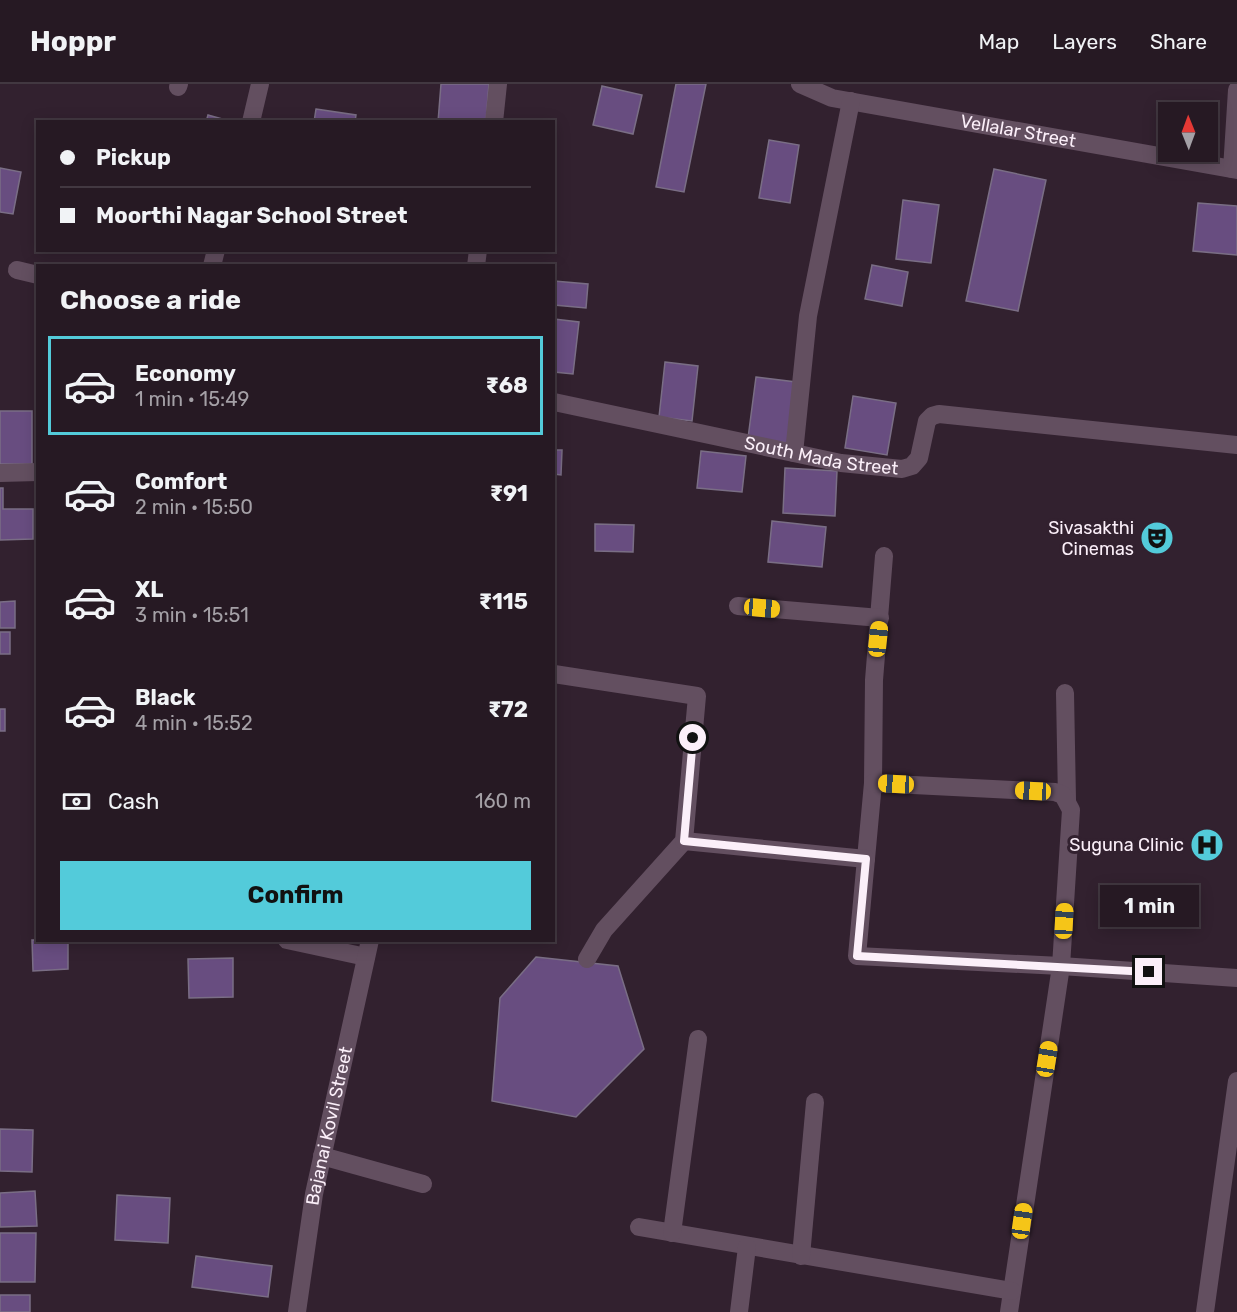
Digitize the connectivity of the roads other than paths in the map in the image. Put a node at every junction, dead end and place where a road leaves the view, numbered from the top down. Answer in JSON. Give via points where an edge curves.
{"nodes":[{"id":1,"x":260,"y":84,"type":"edge"},
{"id":2,"x":498,"y":84,"type":"edge"},
{"id":3,"x":800,"y":84,"type":"edge"},
{"id":4,"x":1237,"y":90,"type":"edge"},
{"id":5,"x":851,"y":101,"type":"junction"},
{"id":6,"x":251,"y":120,"type":"edge"},
{"id":7,"x":494,"y":120,"type":"edge"},
{"id":8,"x":1235,"y":169,"type":"edge"},
{"id":9,"x":17,"y":270,"type":"dead end"},
{"id":10,"x":36,"y":275,"type":"edge"},
{"id":11,"x":555,"y":402,"type":"edge"},
{"id":12,"x":1237,"y":445,"type":"edge"},
{"id":13,"x":794,"y":453,"type":"junction"},
{"id":14,"x":36,"y":472,"type":"edge"},
{"id":15,"x":0,"y":473,"type":"edge"},
{"id":16,"x":884,"y":556,"type":"dead end"},
{"id":17,"x":738,"y":606,"type":"dead end"},
{"id":18,"x":880,"y":618,"type":"junction"},
{"id":19,"x":555,"y":674,"type":"edge"},
{"id":20,"x":1065,"y":693,"type":"dead end"},
{"id":21,"x":873,"y":783,"type":"junction"},
{"id":22,"x":1067,"y":800,"type":"junction"},
{"id":23,"x":684,"y":841,"type":"junction"},
{"id":24,"x":866,"y":859,"type":"junction"},
{"id":25,"x":305,"y":942,"type":"edge"},
{"id":26,"x":368,"y":949,"type":"edge"},
{"id":27,"x":587,"y":959,"type":"dead end"},
{"id":28,"x":1061,"y":966,"type":"junction"},
{"id":29,"x":1237,"y":978,"type":"edge"},
{"id":30,"x":698,"y":1039,"type":"dead end"},
{"id":31,"x":1237,"y":1081,"type":"edge"},
{"id":32,"x":815,"y":1102,"type":"dead end"},
{"id":33,"x":322,"y":1156,"type":"junction"},
{"id":34,"x":1231,"y":1168,"type":"edge"},
{"id":35,"x":423,"y":1184,"type":"dead end"},
{"id":36,"x":639,"y":1227,"type":"dead end"},
{"id":37,"x":672,"y":1233,"type":"junction"},
{"id":38,"x":747,"y":1247,"type":"junction"},
{"id":39,"x":801,"y":1256,"type":"junction"},
{"id":40,"x":1012,"y":1291,"type":"junction"},
{"id":41,"x":297,"y":1312,"type":"edge"},
{"id":42,"x":739,"y":1312,"type":"edge"},
{"id":43,"x":1009,"y":1312,"type":"edge"},
{"id":44,"x":1205,"y":1312,"type":"edge"}],
"edges":[{"from":1,"to":6,"type":"street"},
{"from":2,"to":7,"type":"street"},
{"from":3,"to":5,"type":"street","name":"Vellalar Street","via":[[832,98]]},
{"from":4,"to":8,"type":"street"},
{"from":5,"to":8,"type":"street","name":"Vellalar Street"},
{"from":5,"to":13,"type":"street","via":[[808,316]]},
{"from":9,"to":10,"type":"street"},
{"from":11,"to":13,"type":"street","name":"South Mada Street"},
{"from":12,"to":13,"type":"street","name":"South Mada Street","via":[[939,414],[927,421],[919,458],[912,466],[841,463]]},
{"from":14,"to":15,"type":"street"},
{"from":16,"to":18,"type":"street"},
{"from":17,"to":18,"type":"street"},
{"from":18,"to":21,"type":"street","via":[[874,680]]},
{"from":19,"to":23,"type":"street","via":[[697,696]]},
{"from":20,"to":22,"type":"street"},
{"from":21,"to":22,"type":"street","via":[[1055,792]]},
{"from":21,"to":24,"type":"street"},
{"from":22,"to":28,"type":"street","via":[[1071,810]]},
{"from":23,"to":24,"type":"street"},
{"from":23,"to":27,"type":"street","via":[[604,930]]},
{"from":24,"to":28,"type":"street","via":[[857,956]]},
{"from":25,"to":26,"type":"street"},
{"from":26,"to":33,"type":"street","name":"Bajanai Kovil Street"},
{"from":28,"to":29,"type":"street"},
{"from":28,"to":40,"type":"street"},
{"from":30,"to":37,"type":"street"},
{"from":31,"to":34,"type":"street"},
{"from":32,"to":39,"type":"street"},
{"from":33,"to":35,"type":"street"},
{"from":33,"to":41,"type":"street","name":"Bajanai Kovil Street"},
{"from":34,"to":44,"type":"street"},
{"from":36,"to":37,"type":"street"},
{"from":37,"to":38,"type":"street"},
{"from":38,"to":39,"type":"street"},
{"from":38,"to":42,"type":"street"},
{"from":39,"to":40,"type":"street"},
{"from":40,"to":43,"type":"street"}]}
